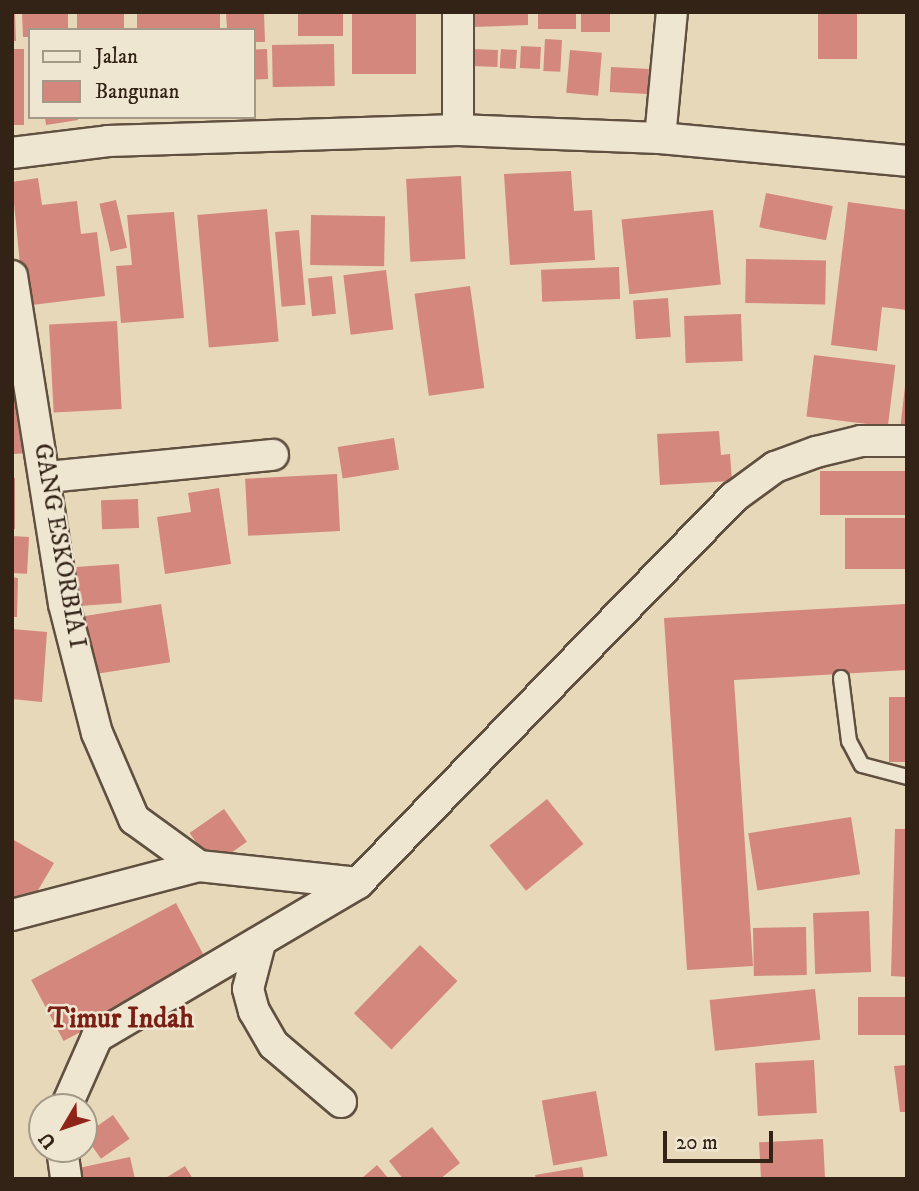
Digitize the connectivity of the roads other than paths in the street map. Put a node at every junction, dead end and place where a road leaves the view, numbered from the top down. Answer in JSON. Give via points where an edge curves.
{"nodes":[{"id":1,"x":458,"y":12,"type":"edge"},
{"id":2,"x":672,"y":12,"type":"edge"},
{"id":3,"x":458,"y":130,"type":"junction"},
{"id":4,"x":660,"y":138,"type":"junction"},
{"id":5,"x":12,"y":153,"type":"edge"},
{"id":6,"x":907,"y":161,"type":"edge"},
{"id":7,"x":12,"y":276,"type":"edge"},
{"id":8,"x":907,"y":442,"type":"edge"},
{"id":9,"x":273,"y":455,"type":"dead end"},
{"id":10,"x":47,"y":477,"type":"junction"},
{"id":11,"x":841,"y":678,"type":"dead end"},
{"id":12,"x":907,"y":777,"type":"edge"},
{"id":13,"x":199,"y":866,"type":"junction"},
{"id":14,"x":358,"y":884,"type":"junction"},
{"id":15,"x":12,"y":915,"type":"edge"},
{"id":16,"x":259,"y":947,"type":"junction"},
{"id":17,"x":72,"y":1093,"type":"edge"},
{"id":18,"x":341,"y":1102,"type":"dead end"}],
"edges":[{"from":1,"to":3,"type":"street"},
{"from":2,"to":4,"type":"street"},
{"from":3,"to":4,"type":"street"},
{"from":3,"to":5,"type":"street","via":[[108,141]]},
{"from":4,"to":6,"type":"street"},
{"from":7,"to":10,"type":"street","name":"GANG ESKORBIA I"},
{"from":8,"to":14,"type":"street","via":[[861,441],[816,452],[775,467],[734,497]]},
{"from":9,"to":10,"type":"street"},
{"from":10,"to":13,"type":"street","name":"GANG ESKORBIA I","via":[[64,604],[97,733],[134,819]]},
{"from":11,"to":12,"type":"lane","via":[[849,741],[862,765]]},
{"from":13,"to":14,"type":"street","name":"GANG ESKORBIA I"},
{"from":13,"to":15,"type":"street"},
{"from":14,"to":16,"type":"street"},
{"from":16,"to":17,"type":"street","via":[[97,1037]]},
{"from":16,"to":18,"type":"street","via":[[248,989],[254,1011],[274,1045]]}]}
